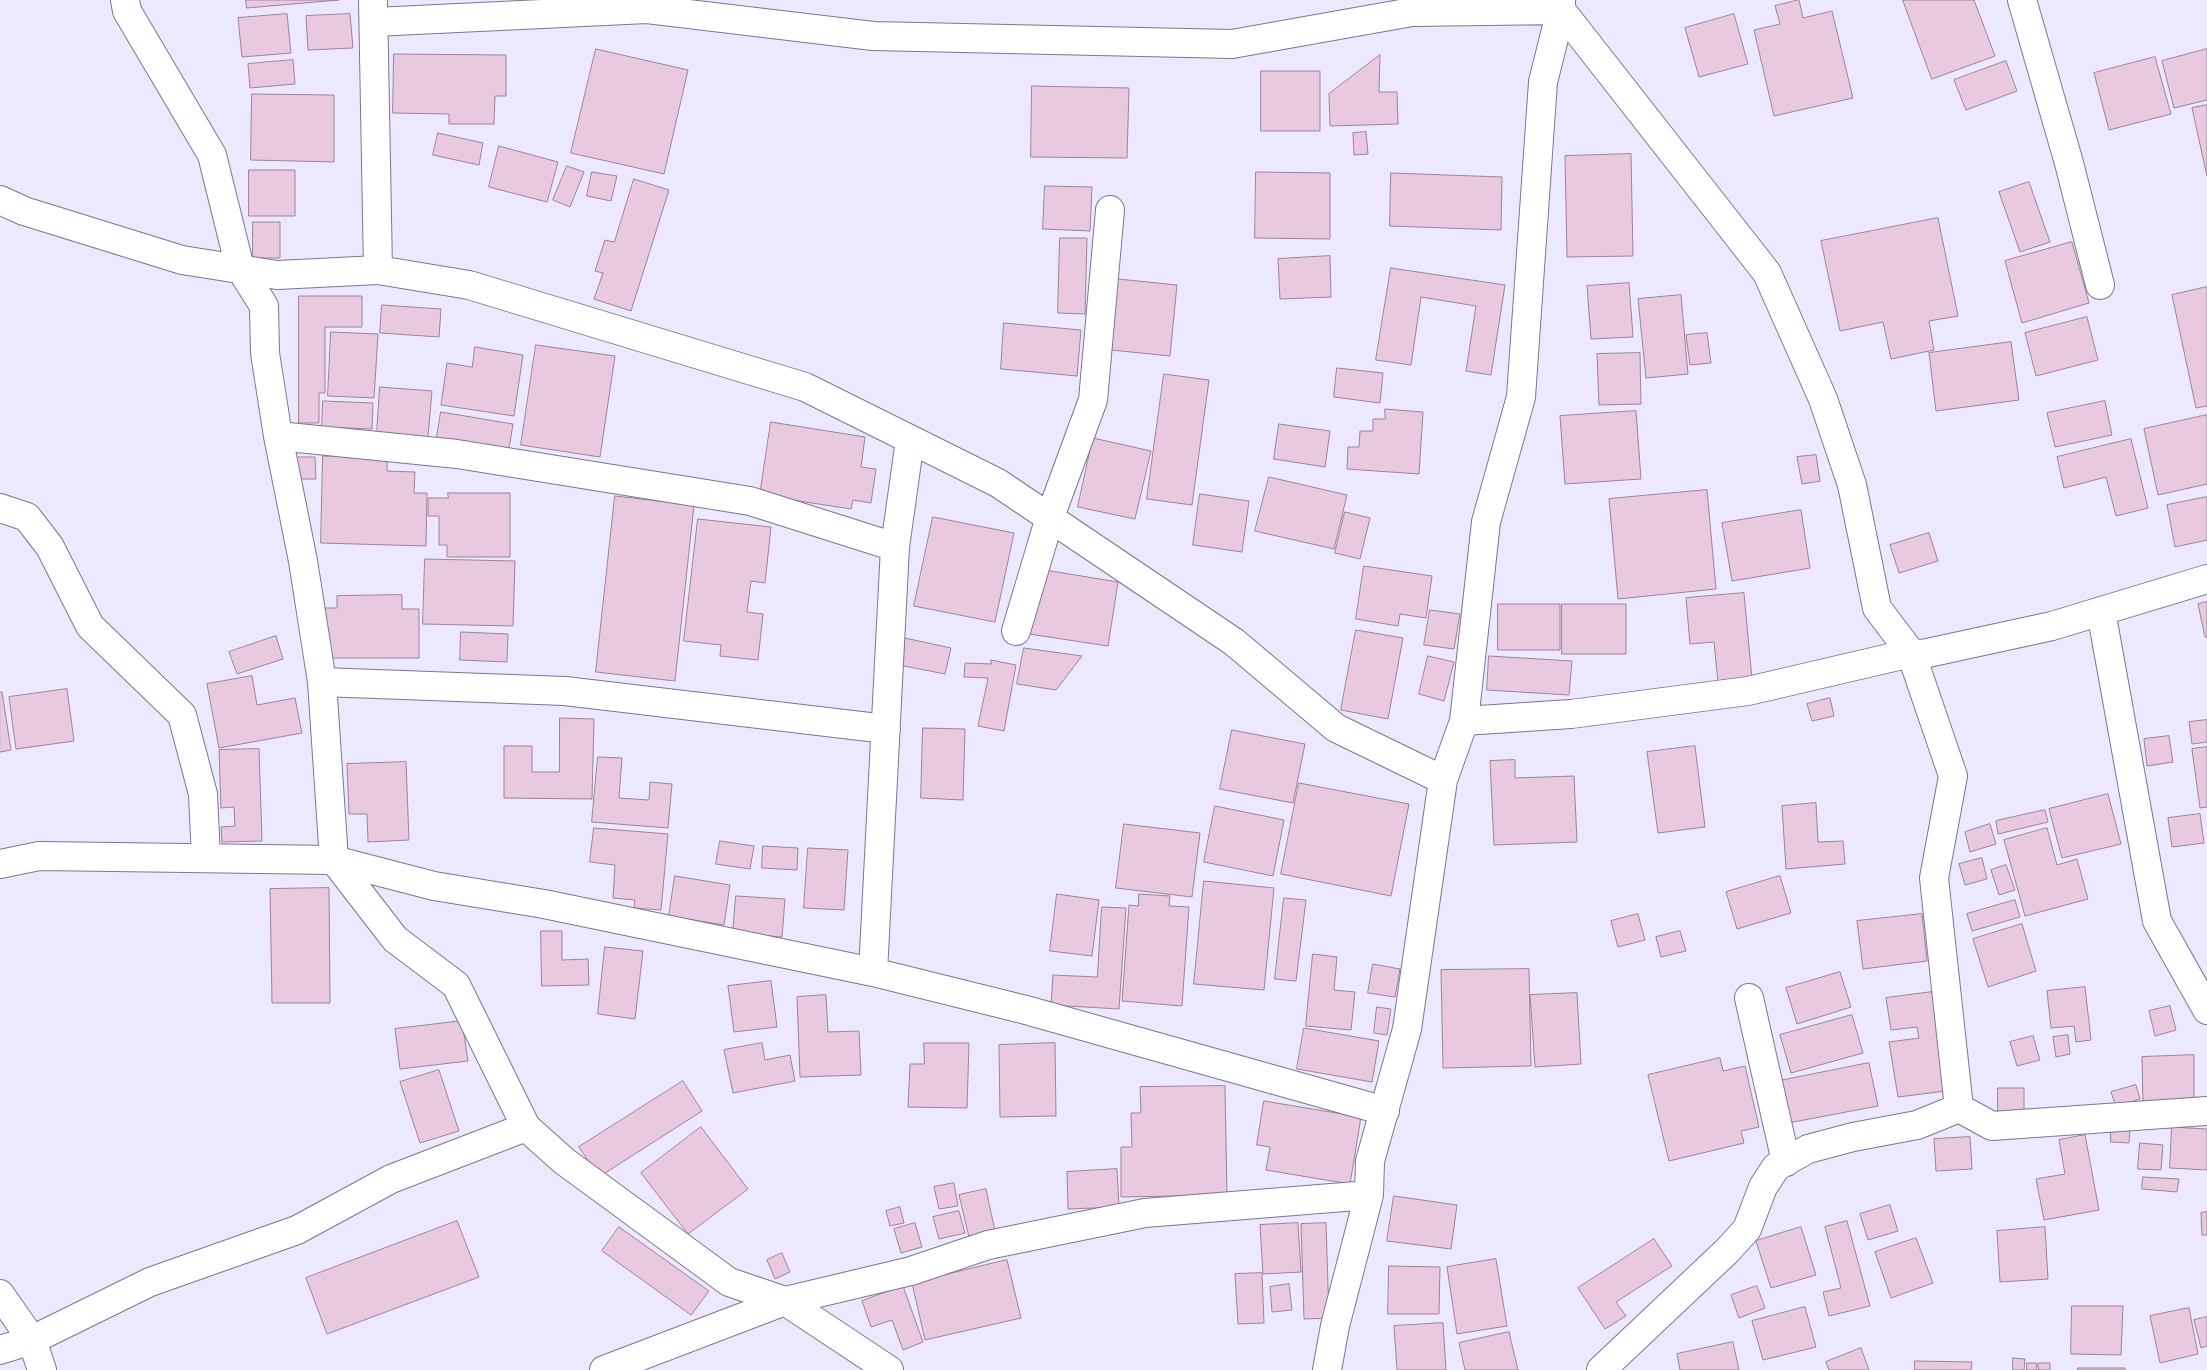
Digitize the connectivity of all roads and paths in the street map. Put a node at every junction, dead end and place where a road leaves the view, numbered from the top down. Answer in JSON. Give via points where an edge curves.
{"nodes":[{"id":1,"x":125,"y":0,"type":"edge"},
{"id":2,"x":2022,"y":0,"type":"edge"},
{"id":3,"x":1561,"y":5,"type":"edge"},
{"id":4,"x":373,"y":11,"type":"edge"},
{"id":5,"x":0,"y":200,"type":"edge"},
{"id":6,"x":1110,"y":210,"type":"dead end"},
{"id":7,"x":240,"y":268,"type":"junction"},
{"id":8,"x":378,"y":270,"type":"junction"},
{"id":9,"x":2100,"y":286,"type":"dead end"},
{"id":10,"x":278,"y":436,"type":"junction"},
{"id":11,"x":910,"y":440,"type":"junction"},
{"id":12,"x":0,"y":508,"type":"edge"},
{"id":13,"x":1050,"y":517,"type":"junction"},
{"id":14,"x":895,"y":546,"type":"junction"},
{"id":15,"x":2207,"y":579,"type":"edge"},
{"id":16,"x":2101,"y":611,"type":"junction"},
{"id":17,"x":1016,"y":631,"type":"dead end"},
{"id":18,"x":1911,"y":653,"type":"junction"},
{"id":19,"x":322,"y":682,"type":"junction"},
{"id":20,"x":1464,"y":721,"type":"junction"},
{"id":21,"x":886,"y":729,"type":"junction"},
{"id":22,"x":1443,"y":780,"type":"junction"},
{"id":23,"x":206,"y":858,"type":"junction"},
{"id":24,"x":334,"y":860,"type":"junction"},
{"id":25,"x":0,"y":864,"type":"edge"},
{"id":26,"x":873,"y":972,"type":"junction"},
{"id":27,"x":1749,"y":998,"type":"dead end"},
{"id":28,"x":2207,"y":1010,"type":"edge"},
{"id":29,"x":1959,"y":1108,"type":"junction"},
{"id":30,"x":1385,"y":1111,"type":"junction"},
{"id":31,"x":2207,"y":1111,"type":"edge"},
{"id":32,"x":526,"y":1127,"type":"junction"},
{"id":33,"x":1786,"y":1162,"type":"junction"},
{"id":34,"x":1369,"y":1195,"type":"junction"},
{"id":35,"x":0,"y":1294,"type":"edge"},
{"id":36,"x":785,"y":1301,"type":"junction"},
{"id":37,"x":32,"y":1340,"type":"junction"},
{"id":38,"x":0,"y":1350,"type":"edge"},
{"id":39,"x":42,"y":1370,"type":"edge"},
{"id":40,"x":604,"y":1370,"type":"edge"},
{"id":41,"x":890,"y":1370,"type":"edge"},
{"id":42,"x":1326,"y":1370,"type":"edge"},
{"id":43,"x":1601,"y":1370,"type":"edge"}],
"edges":[{"from":1,"to":7,"type":"street","via":[[127,11],[212,155]]},
{"from":2,"to":9,"type":"street"},
{"from":3,"to":4,"type":"street","via":[[1412,12],[1232,44],[873,36],[647,9]]},
{"from":3,"to":18,"type":"street","via":[[1767,273],[1823,399],[1852,485],[1877,608]]},
{"from":3,"to":20,"type":"street","via":[[1543,82],[1521,397],[1486,522]]},
{"from":4,"to":8,"type":"street"},
{"from":5,"to":7,"type":"street","via":[[24,211],[182,260]]},
{"from":6,"to":13,"type":"street","via":[[1093,400]]},
{"from":7,"to":8,"type":"street","via":[[277,276]]},
{"from":7,"to":10,"type":"street","via":[[264,306],[264,353]]},
{"from":8,"to":11,"type":"street","via":[[469,286],[805,387]]},
{"from":10,"to":14,"type":"street","via":[[456,454],[750,501]]},
{"from":10,"to":19,"type":"street","via":[[303,560]]},
{"from":11,"to":13,"type":"street","via":[[998,483]]},
{"from":11,"to":14,"type":"street"},
{"from":12,"to":23,"type":"street","via":[[28,517],[50,547],[90,626],[182,715],[202,794]]},
{"from":13,"to":17,"type":"street"},
{"from":13,"to":22,"type":"street","via":[[1234,642],[1336,728]]},
{"from":14,"to":21,"type":"street"},
{"from":15,"to":16,"type":"street"},
{"from":16,"to":18,"type":"street","via":[[2052,626],[1923,654]]},
{"from":16,"to":28,"type":"street","via":[[2156,921]]},
{"from":18,"to":20,"type":"street","via":[[1748,691],[1571,714]]},
{"from":18,"to":29,"type":"street","via":[[1953,776],[1934,878]]},
{"from":19,"to":21,"type":"street","via":[[565,691]]},
{"from":19,"to":24,"type":"street"},
{"from":20,"to":22,"type":"street"},
{"from":21,"to":26,"type":"street"},
{"from":22,"to":30,"type":"street","via":[[1407,1029]]},
{"from":23,"to":24,"type":"street"},
{"from":23,"to":25,"type":"street","via":[[39,856]]},
{"from":24,"to":26,"type":"street","via":[[434,886],[544,904]]},
{"from":24,"to":32,"type":"street","via":[[394,939],[456,985]]},
{"from":26,"to":30,"type":"street","via":[[1026,1010]]},
{"from":27,"to":33,"type":"street"},
{"from":29,"to":31,"type":"street","via":[[1992,1126]]},
{"from":29,"to":33,"type":"street","via":[[1918,1125],[1808,1149]]},
{"from":30,"to":34,"type":"street","via":[[1370,1161]]},
{"from":32,"to":36,"type":"street","via":[[564,1161],[729,1282]]},
{"from":32,"to":37,"type":"street","via":[[391,1179],[297,1230],[150,1282]]},
{"from":33,"to":43,"type":"street","via":[[1776,1167],[1763,1187],[1747,1229],[1728,1251]]},
{"from":34,"to":36,"type":"street","via":[[1145,1212],[988,1245],[911,1271]]},
{"from":34,"to":42,"type":"street"},
{"from":35,"to":37,"type":"street"},
{"from":36,"to":40,"type":"street"},
{"from":36,"to":41,"type":"street"},
{"from":37,"to":38,"type":"street"},
{"from":37,"to":39,"type":"street"}]}
